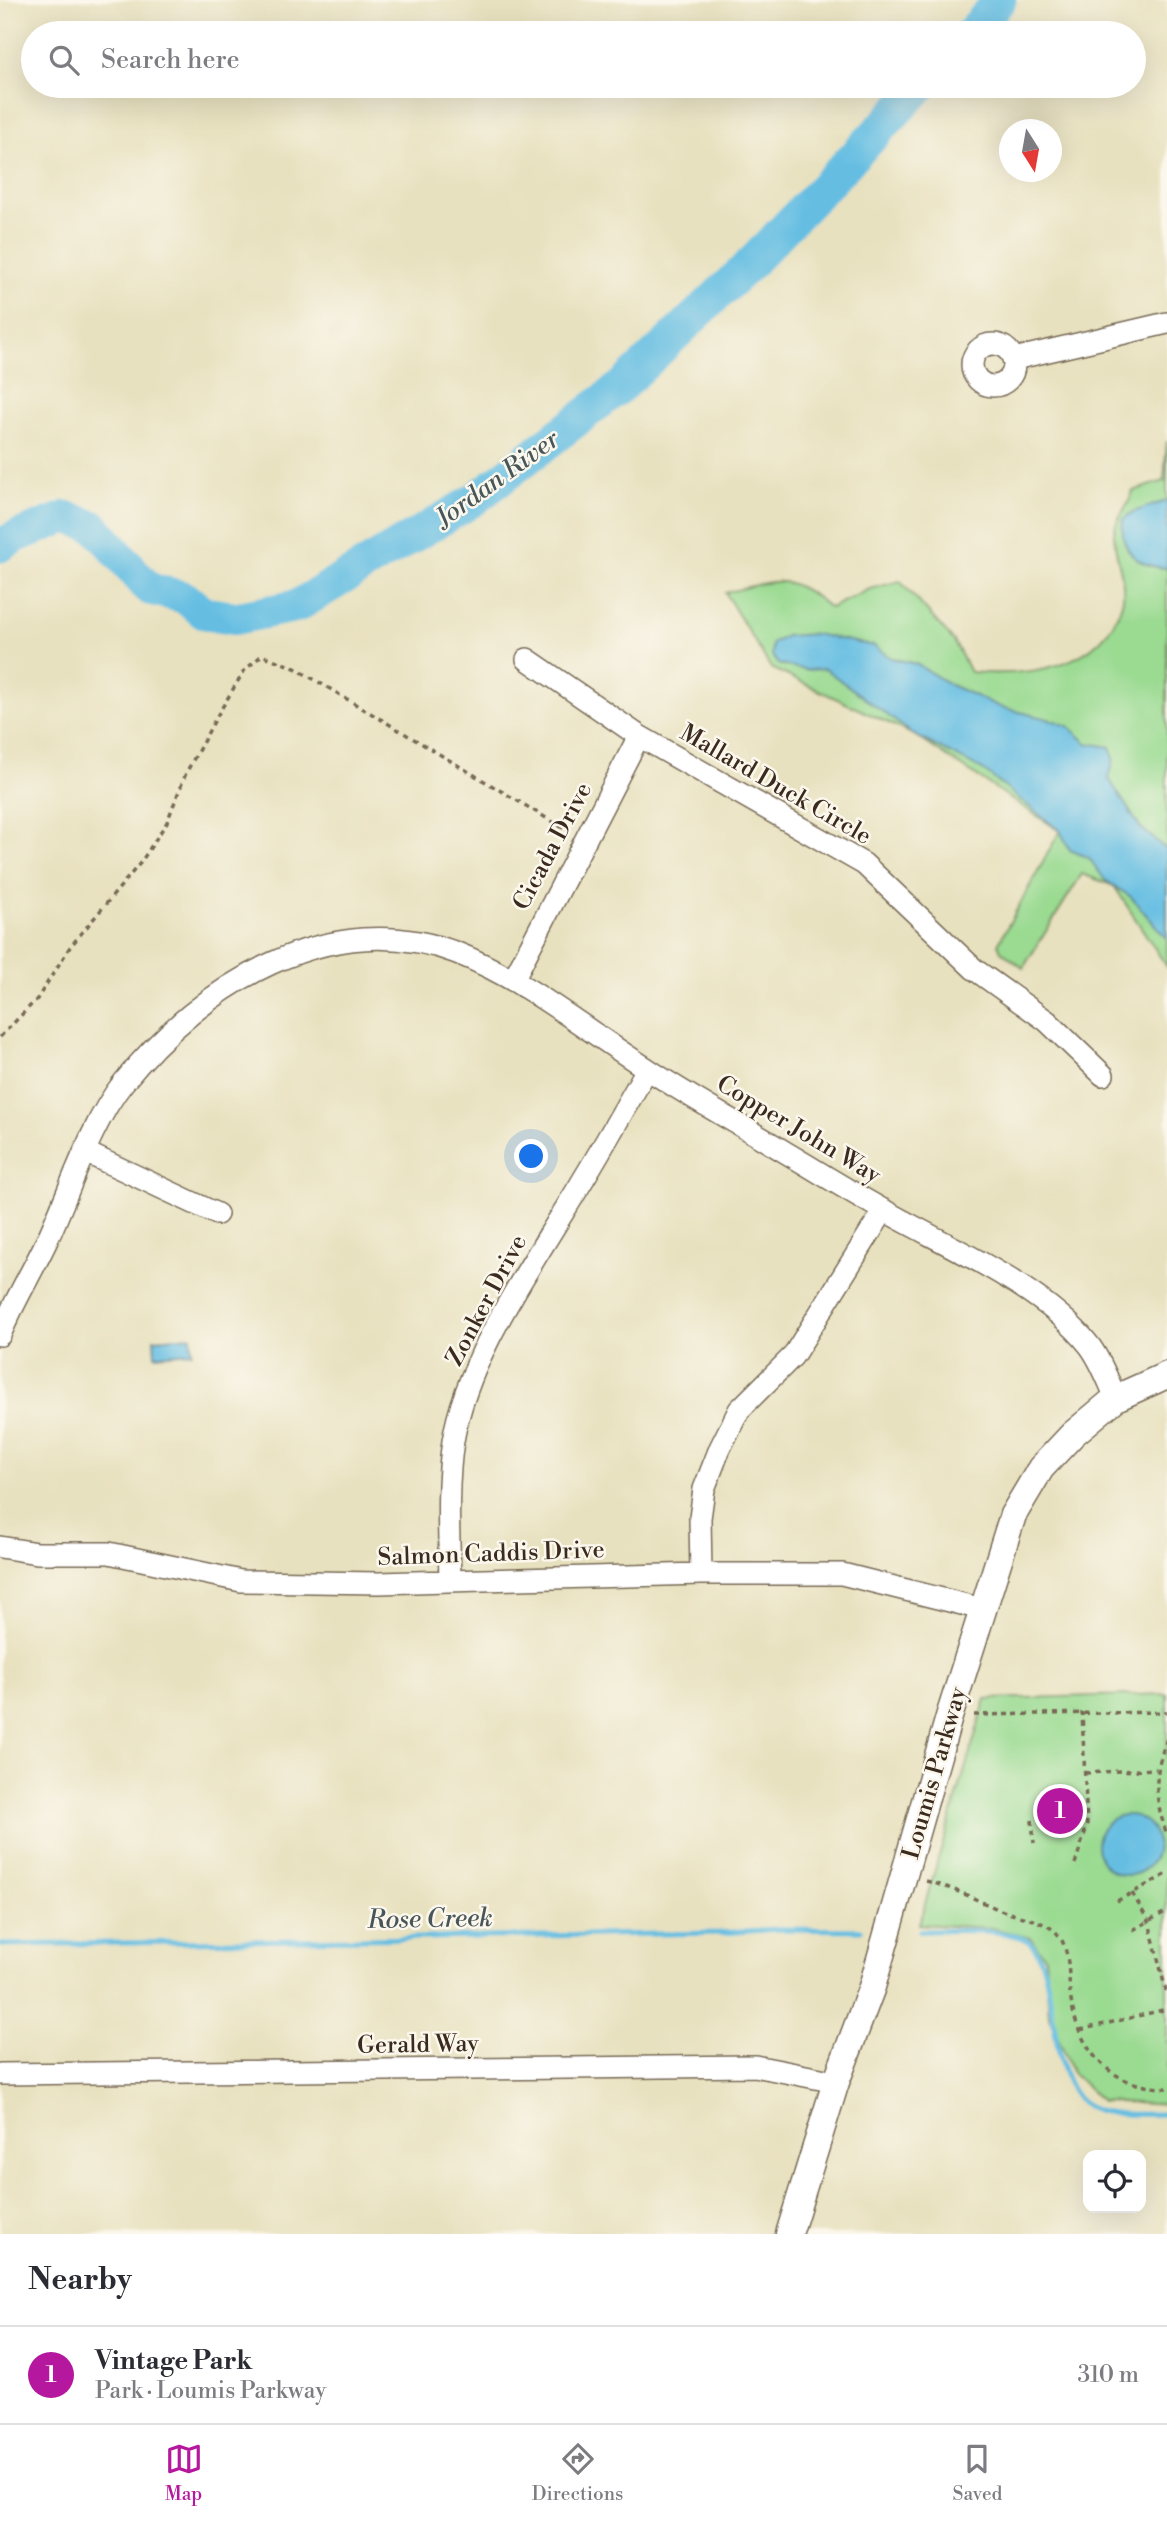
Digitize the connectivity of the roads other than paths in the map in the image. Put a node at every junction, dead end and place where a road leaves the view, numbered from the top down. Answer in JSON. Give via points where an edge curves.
{"nodes":[{"id":1,"x":1167,"y":323,"type":"edge"},
{"id":2,"x":1014,"y":359,"type":"dead end"},
{"id":3,"x":527,"y":659,"type":"dead end"},
{"id":4,"x":639,"y":736,"type":"junction"},
{"id":5,"x":513,"y":980,"type":"junction"},
{"id":6,"x":647,"y":1069,"type":"junction"},
{"id":7,"x":1103,"y":1075,"type":"dead end"},
{"id":8,"x":85,"y":1152,"type":"junction"},
{"id":9,"x":884,"y":1210,"type":"junction"},
{"id":10,"x":217,"y":1214,"type":"dead end"},
{"id":11,"x":0,"y":1335,"type":"edge"},
{"id":12,"x":1167,"y":1375,"type":"edge"},
{"id":13,"x":1116,"y":1398,"type":"junction"},
{"id":14,"x":0,"y":1547,"type":"edge"},
{"id":15,"x":701,"y":1574,"type":"junction"},
{"id":16,"x":450,"y":1580,"type":"junction"},
{"id":17,"x":982,"y":1609,"type":"junction"},
{"id":18,"x":0,"y":2074,"type":"edge"},
{"id":19,"x":836,"y":2082,"type":"junction"},
{"id":20,"x":789,"y":2234,"type":"edge"}],
"edges":[{"from":1,"to":2,"type":"street"},
{"from":3,"to":4,"type":"street","name":"Mallard Duck Circle"},
{"from":4,"to":5,"type":"street","name":"Cicada Drive"},
{"from":4,"to":7,"type":"street","name":"Mallard Duck Circle","via":[[864,864],[974,969],[1047,1021]]},
{"from":5,"to":6,"type":"street","name":"Copper John Way"},
{"from":5,"to":8,"type":"street","name":"Copper John Way","via":[[456,953],[422,943],[364,939],[311,947],[265,963],[166,1035],[120,1086]]},
{"from":6,"to":9,"type":"street","name":"Copper John Way"},
{"from":6,"to":16,"type":"street","name":"Zonker Drive","via":[[509,1301],[473,1377],[454,1440],[448,1510]]},
{"from":8,"to":10,"type":"street"},
{"from":8,"to":11,"type":"street","name":"Copper John Way"},
{"from":9,"to":13,"type":"street","name":"Copper John Way","via":[[979,1262],[1058,1313],[1091,1347]]},
{"from":9,"to":15,"type":"street","via":[[793,1356],[739,1410],[704,1489]]},
{"from":12,"to":13,"type":"street","name":"Loumis Parkway"},
{"from":13,"to":17,"type":"street","name":"Loumis Parkway","via":[[1041,1468],[1013,1515]]},
{"from":14,"to":16,"type":"street","name":"Salmon Caddis Drive","via":[[37,1553],[109,1553],[241,1581]]},
{"from":15,"to":16,"type":"street","name":"Salmon Caddis Drive"},
{"from":15,"to":17,"type":"street","name":"Salmon Caddis Drive","via":[[842,1574]]},
{"from":17,"to":19,"type":"street","name":"Loumis Parkway","via":[[872,1987]]},
{"from":18,"to":19,"type":"street","name":"Gerald Way","via":[[755,2066]]},
{"from":19,"to":20,"type":"street","name":"Loumis Parkway"}]}
